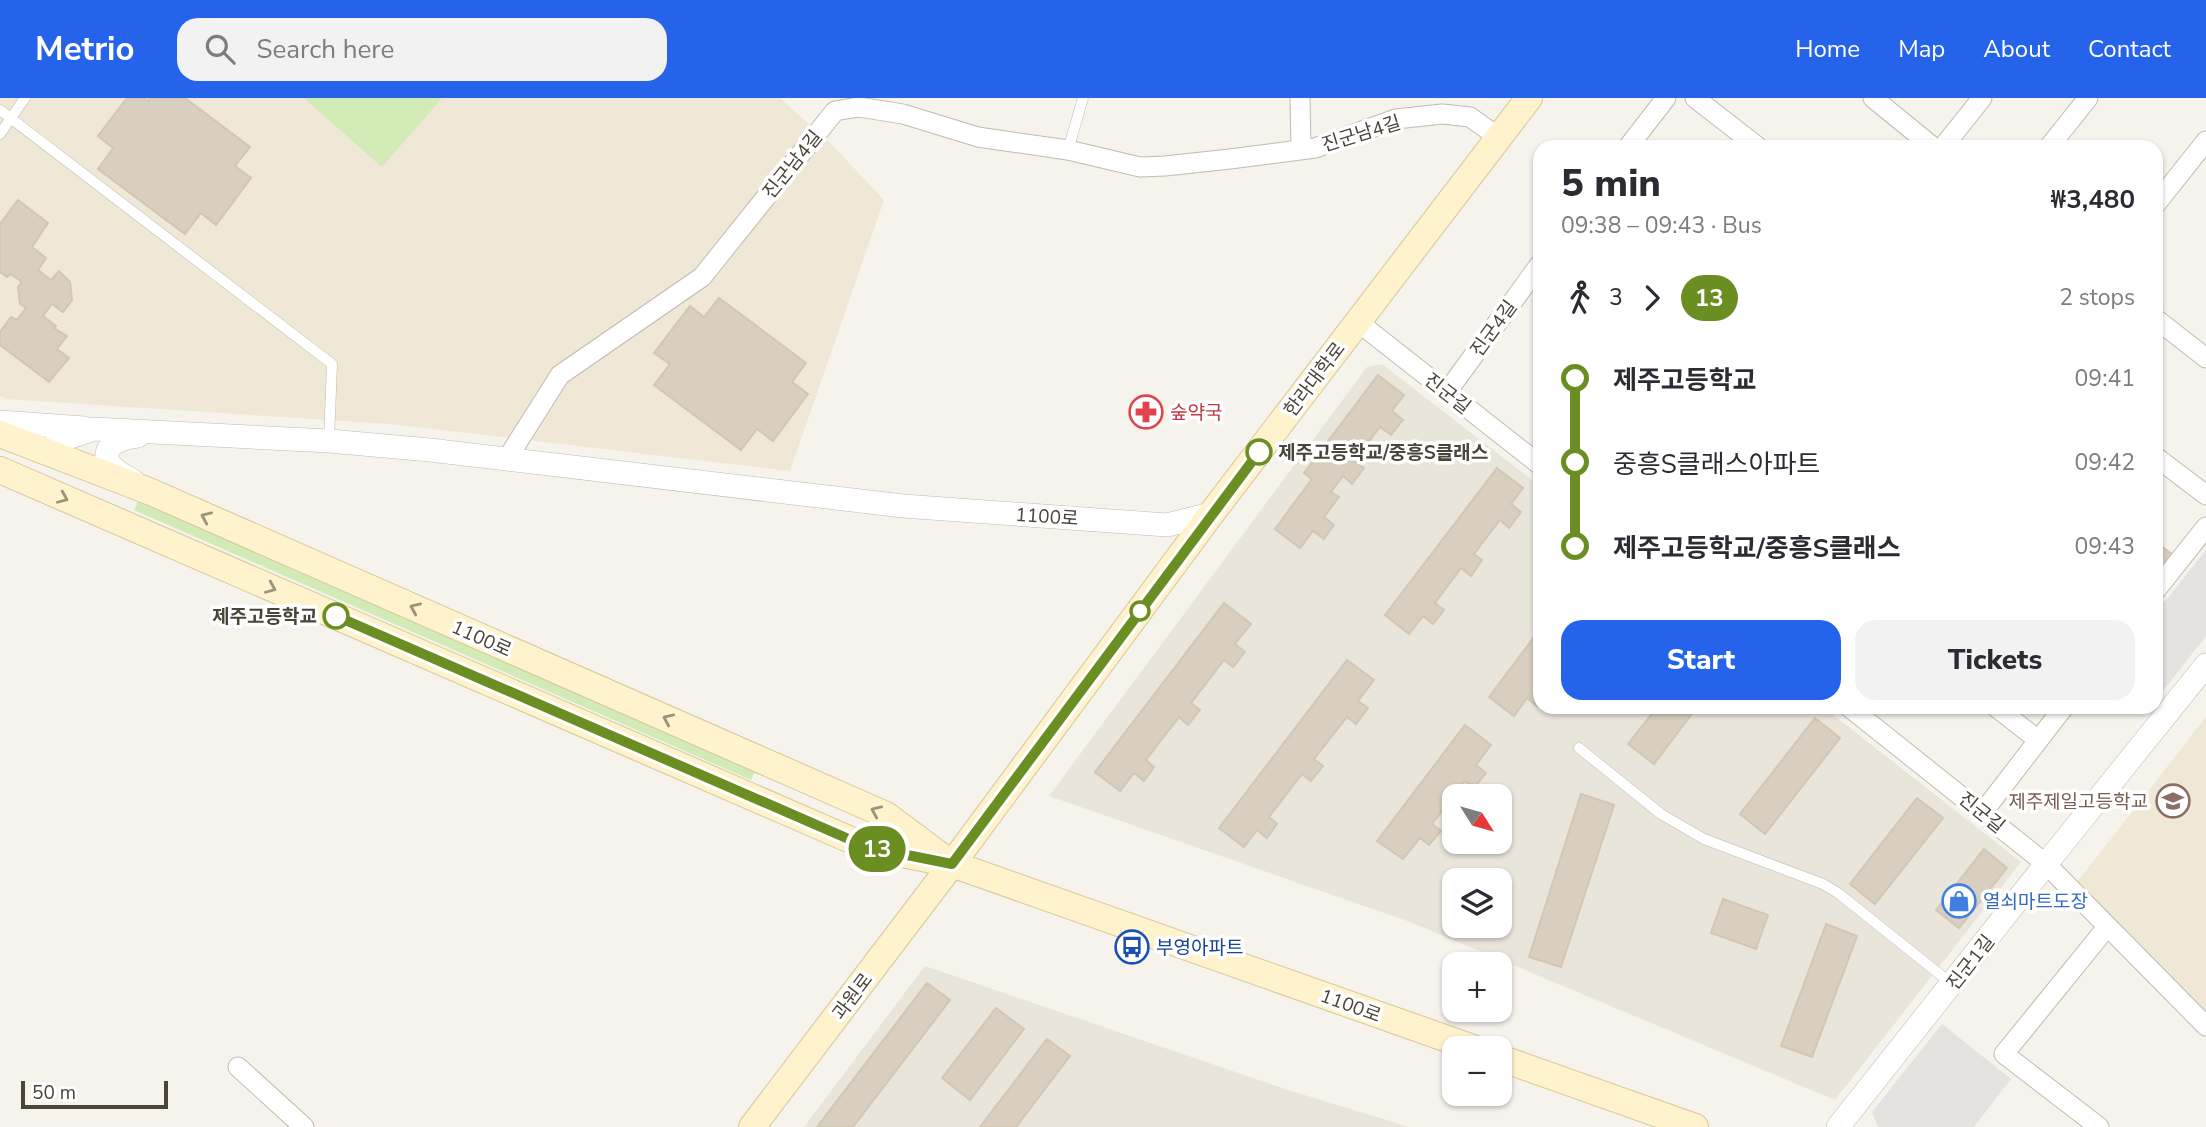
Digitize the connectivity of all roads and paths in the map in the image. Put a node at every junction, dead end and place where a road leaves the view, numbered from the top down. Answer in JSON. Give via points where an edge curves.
{"nodes":[{"id":1,"x":25,"y":98,"type":"edge"},
{"id":2,"x":1083,"y":98,"type":"edge"},
{"id":3,"x":1300,"y":98,"type":"edge"},
{"id":4,"x":1529,"y":98,"type":"edge"},
{"id":5,"x":1666,"y":98,"type":"edge"},
{"id":6,"x":1695,"y":98,"type":"edge"},
{"id":7,"x":1873,"y":98,"type":"edge"},
{"id":8,"x":1982,"y":98,"type":"edge"},
{"id":9,"x":2088,"y":98,"type":"edge"},
{"id":10,"x":0,"y":110,"type":"edge"},
{"id":11,"x":10,"y":118,"type":"junction"},
{"id":12,"x":0,"y":134,"type":"edge"},
{"id":13,"x":1498,"y":137,"type":"junction"},
{"id":14,"x":1633,"y":140,"type":"edge"},
{"id":15,"x":1749,"y":140,"type":"edge"},
{"id":16,"x":1924,"y":140,"type":"edge"},
{"id":17,"x":1949,"y":140,"type":"edge"},
{"id":18,"x":2055,"y":140,"type":"edge"},
{"id":19,"x":2206,"y":141,"type":"edge"},
{"id":20,"x":1301,"y":149,"type":"junction"},
{"id":21,"x":1068,"y":150,"type":"junction"},
{"id":22,"x":2163,"y":195,"type":"edge"},
{"id":23,"x":1533,"y":274,"type":"edge"},
{"id":24,"x":1358,"y":322,"type":"junction"},
{"id":25,"x":2163,"y":323,"type":"edge"},
{"id":26,"x":2202,"y":347,"type":"edge"},
{"id":27,"x":1447,"y":392,"type":"junction"},
{"id":28,"x":0,"y":422,"type":"edge"},
{"id":29,"x":94,"y":429,"type":"junction"},
{"id":30,"x":172,"y":432,"type":"junction"},
{"id":31,"x":0,"y":434,"type":"edge"},
{"id":32,"x":329,"y":440,"type":"junction"},
{"id":33,"x":45,"y":452,"type":"junction"},
{"id":34,"x":1533,"y":458,"type":"edge"},
{"id":35,"x":507,"y":459,"type":"junction"},
{"id":36,"x":2163,"y":462,"type":"edge"},
{"id":37,"x":0,"y":470,"type":"edge"},
{"id":38,"x":32,"y":484,"type":"junction"},
{"id":39,"x":150,"y":492,"type":"junction"},
{"id":40,"x":2206,"y":495,"type":"edge"},
{"id":41,"x":1211,"y":514,"type":"junction"},
{"id":42,"x":2206,"y":527,"type":"edge"},
{"id":43,"x":2163,"y":581,"type":"edge"},
{"id":44,"x":2206,"y":665,"type":"edge"},
{"id":45,"x":1858,"y":714,"type":"edge"},
{"id":46,"x":2005,"y":714,"type":"edge"},
{"id":47,"x":2058,"y":714,"type":"edge"},
{"id":48,"x":2038,"y":740,"type":"junction"},
{"id":49,"x":1579,"y":748,"type":"dead end"},
{"id":50,"x":1983,"y":812,"type":"junction"},
{"id":51,"x":952,"y":864,"type":"junction"},
{"id":52,"x":2046,"y":864,"type":"junction"},
{"id":53,"x":2107,"y":927,"type":"junction"},
{"id":54,"x":1952,"y":984,"type":"junction"},
{"id":55,"x":2206,"y":1026,"type":"edge"},
{"id":56,"x":1442,"y":1037,"type":"edge"},
{"id":57,"x":1512,"y":1062,"type":"edge"},
{"id":58,"x":238,"y":1067,"type":"dead end"},
{"id":59,"x":304,"y":1127,"type":"edge"},
{"id":60,"x":752,"y":1127,"type":"edge"},
{"id":61,"x":1695,"y":1127,"type":"edge"},
{"id":62,"x":1838,"y":1127,"type":"edge"},
{"id":63,"x":2099,"y":1127,"type":"edge"}],
"edges":[{"from":1,"to":11,"type":"lane"},
{"from":2,"to":21,"type":"lane"},
{"from":3,"to":20,"type":"street","name":"진군남4길"},
{"from":4,"to":13,"type":"main road","name":"한라대학로"},
{"from":5,"to":14,"type":"street"},
{"from":6,"to":15,"type":"street"},
{"from":7,"to":16,"type":"street"},
{"from":8,"to":17,"type":"street"},
{"from":9,"to":18,"type":"street"},
{"from":10,"to":11,"type":"lane"},
{"from":11,"to":12,"type":"lane"},
{"from":11,"to":32,"type":"lane","via":[[332,364]]},
{"from":13,"to":20,"type":"street","name":"진군남4길","via":[[1470,117],[1442,114],[1396,120]]},
{"from":13,"to":24,"type":"main road","name":"한라대학로"},
{"from":19,"to":22,"type":"street"},
{"from":20,"to":21,"type":"street","name":"진군남4길","via":[[1140,167]]},
{"from":21,"to":35,"type":"street","name":"진군남4길","via":[[978,137],[892,112],[859,107],[835,111],[702,277],[560,374]]},
{"from":23,"to":27,"type":"street","name":"진군4길"},
{"from":24,"to":27,"type":"street","name":"진군길"},
{"from":24,"to":41,"type":"main road","name":"한라대학로"},
{"from":25,"to":26,"type":"street"},
{"from":27,"to":34,"type":"street","name":"진군길"},
{"from":28,"to":29,"type":"street"},
{"from":29,"to":30,"type":"street"},
{"from":29,"to":33,"type":"street"},
{"from":30,"to":32,"type":"street","name":"1100로"},
{"from":30,"to":39,"type":"street","via":[[122,438],[109,450],[108,462],[115,470]]},
{"from":31,"to":33,"type":"main road","name":"1100로"},
{"from":32,"to":35,"type":"street","name":"1100로"},
{"from":33,"to":38,"type":"main road"},
{"from":33,"to":39,"type":"main road","name":"1100로"},
{"from":35,"to":41,"type":"street","name":"1100로","via":[[903,506],[1167,525]]},
{"from":36,"to":40,"type":"street"},
{"from":37,"to":38,"type":"main road","name":"1100로"},
{"from":38,"to":51,"type":"main road","name":"1100로","one_way":true,"via":[[867,847]]},
{"from":51,"to":39,"type":"main road","name":"1100로","one_way":true,"via":[[886,815]]},
{"from":41,"to":51,"type":"main road","name":"한라대학로"},
{"from":42,"to":43,"type":"street"},
{"from":44,"to":52,"type":"street","name":"진군1길"},
{"from":45,"to":50,"type":"street","name":"진군길"},
{"from":46,"to":48,"type":"street"},
{"from":47,"to":48,"type":"street"},
{"from":48,"to":50,"type":"street"},
{"from":49,"to":54,"type":"lane","via":[[1661,814],[1704,839],[1838,893]]},
{"from":50,"to":52,"type":"street","name":"진군길"},
{"from":51,"to":56,"type":"main road","name":"1100로"},
{"from":51,"to":60,"type":"main road","name":"과원로"},
{"from":52,"to":53,"type":"street","name":"진군길"},
{"from":52,"to":54,"type":"street","name":"진군1길"},
{"from":53,"to":55,"type":"street","name":"진군길"},
{"from":53,"to":63,"type":"street","via":[[2004,1054]]},
{"from":54,"to":62,"type":"street","name":"진군1길"},
{"from":57,"to":61,"type":"main road"},
{"from":58,"to":59,"type":"street"}]}
